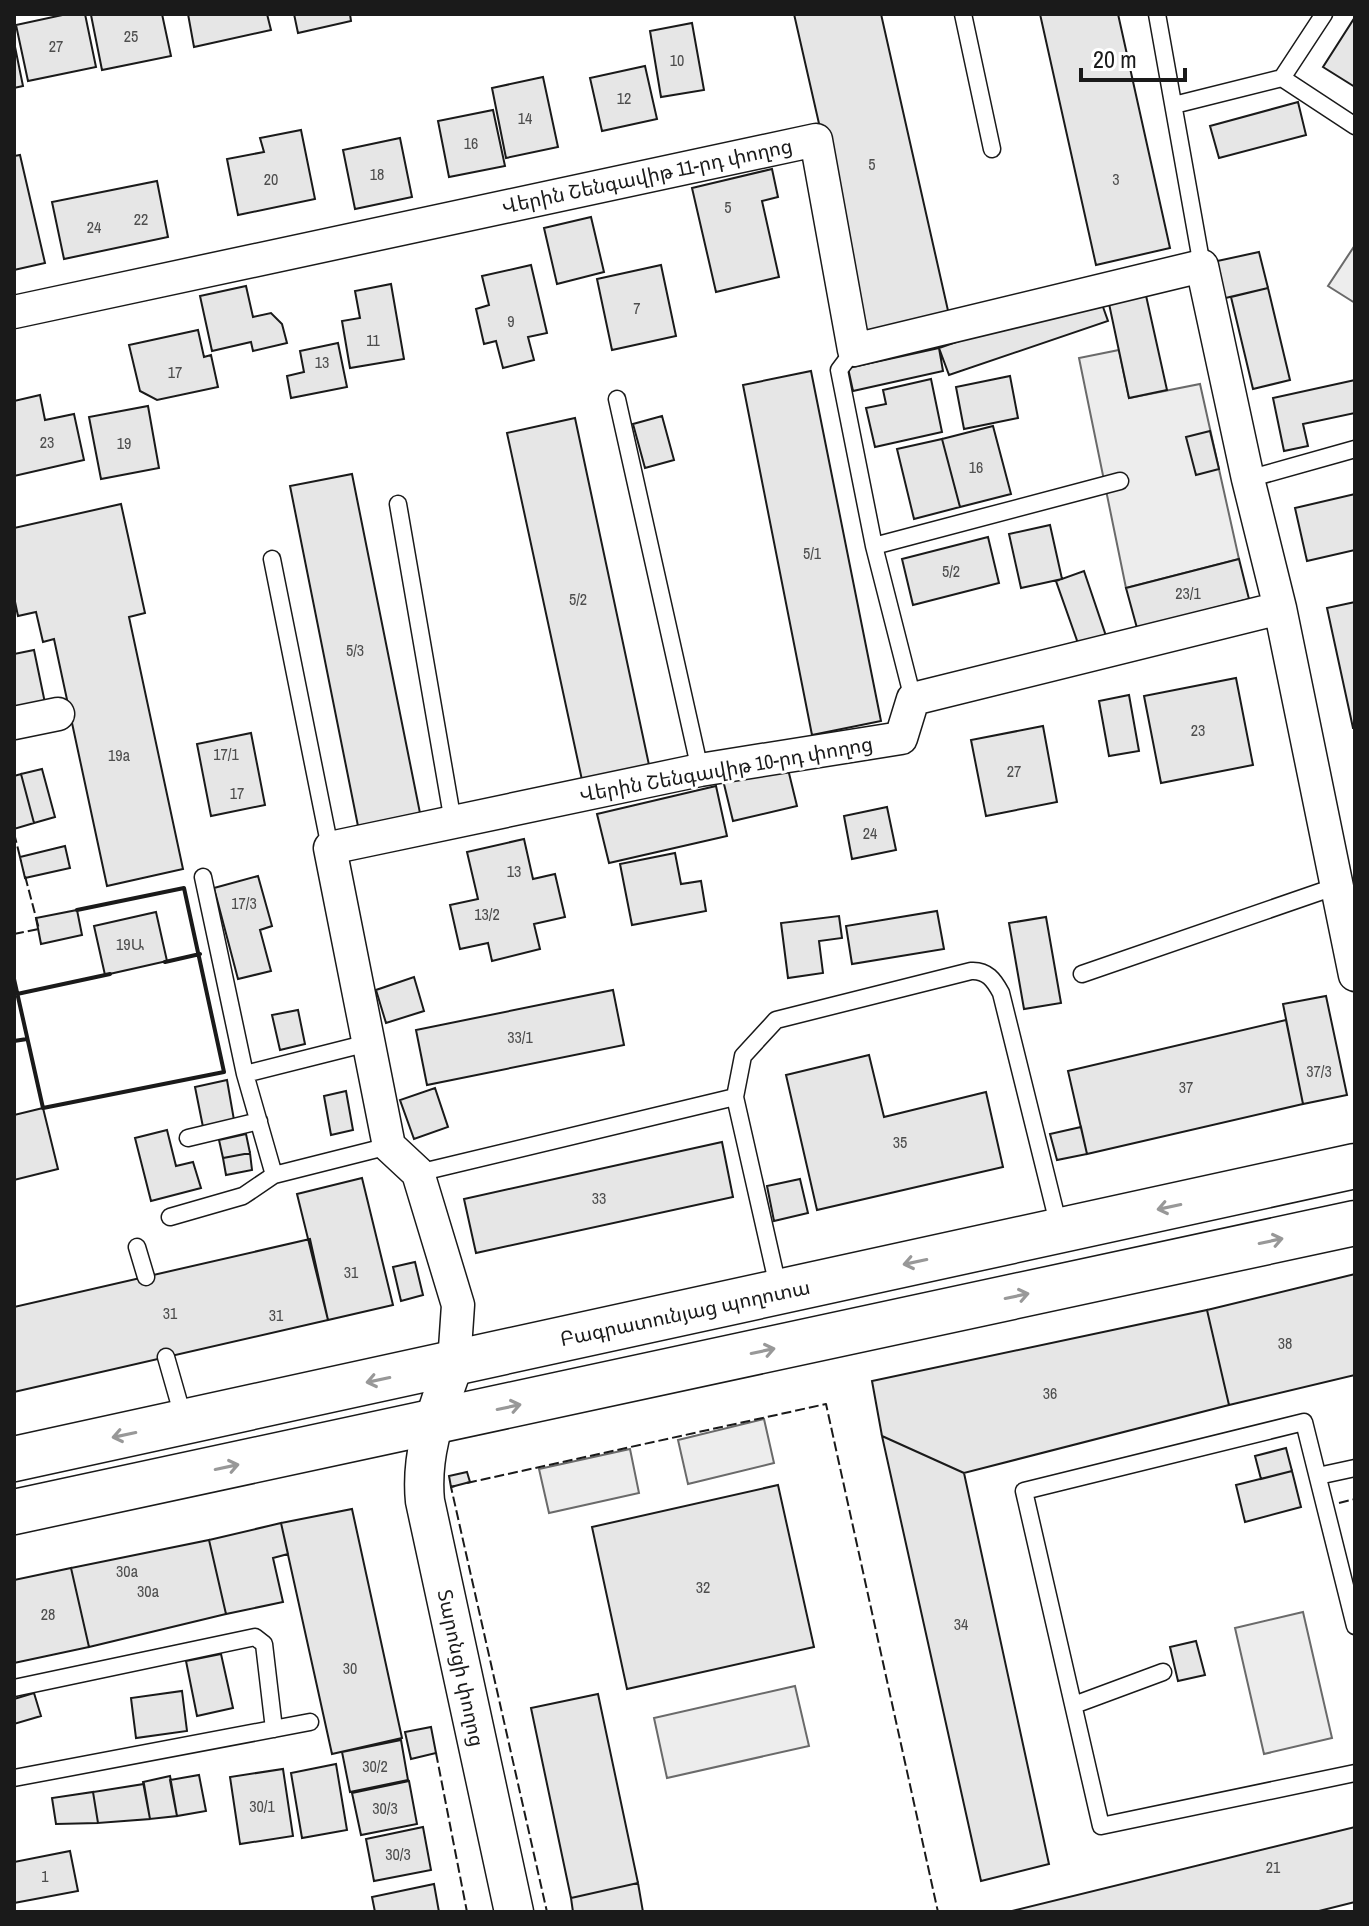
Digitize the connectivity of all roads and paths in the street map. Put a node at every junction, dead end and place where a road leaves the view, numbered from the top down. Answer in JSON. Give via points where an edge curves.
{"nodes":[{"id":1,"x":963,"y":14,"type":"edge"},
{"id":2,"x":1157,"y":14,"type":"edge"},
{"id":3,"x":1324,"y":14,"type":"edge"},
{"id":4,"x":1282,"y":78,"type":"junction"},
{"id":5,"x":1174,"y":105,"type":"junction"},
{"id":6,"x":1355,"y":126,"type":"edge"},
{"id":7,"x":992,"y":149,"type":"dead end"},
{"id":8,"x":1202,"y":266,"type":"junction"},
{"id":9,"x":14,"y":312,"type":"edge"},
{"id":10,"x":854,"y":350,"type":"junction"},
{"id":11,"x":617,"y":399,"type":"dead end"},
{"id":12,"x":1355,"y":449,"type":"edge"},
{"id":13,"x":1248,"y":479,"type":"junction"},
{"id":14,"x":1120,"y":481,"type":"dead end"},
{"id":15,"x":398,"y":504,"type":"dead end"},
{"id":16,"x":874,"y":546,"type":"junction"},
{"id":17,"x":272,"y":559,"type":"dead end"},
{"id":18,"x":1280,"y":608,"type":"junction"},
{"id":19,"x":913,"y":699,"type":"junction"},
{"id":20,"x":58,"y":714,"type":"dead end"},
{"id":21,"x":14,"y":723,"type":"edge"},
{"id":22,"x":700,"y":770,"type":"junction"},
{"id":23,"x":453,"y":822,"type":"junction"},
{"id":24,"x":330,"y":848,"type":"junction"},
{"id":25,"x":203,"y":877,"type":"dead end"},
{"id":26,"x":1337,"y":886,"type":"junction"},
{"id":27,"x":1082,"y":974,"type":"dead end"},
{"id":28,"x":1355,"y":975,"type":"edge"},
{"id":29,"x":368,"y":1043,"type":"junction"},
{"id":30,"x":245,"y":1074,"type":"junction"},
{"id":31,"x":735,"y":1097,"type":"junction"},
{"id":32,"x":259,"y":1121,"type":"junction"},
{"id":33,"x":188,"y":1138,"type":"dead end"},
{"id":34,"x":389,"y":1146,"type":"junction"},
{"id":35,"x":1355,"y":1166,"type":"edge"},
{"id":36,"x":418,"y":1173,"type":"junction"},
{"id":37,"x":274,"y":1175,"type":"junction"},
{"id":38,"x":170,"y":1217,"type":"dead end"},
{"id":39,"x":1355,"y":1223,"type":"edge"},
{"id":40,"x":1059,"y":1231,"type":"junction"},
{"id":41,"x":137,"y":1247,"type":"dead end"},
{"id":42,"x":146,"y":1277,"type":"dead end"},
{"id":43,"x":779,"y":1292,"type":"junction"},
{"id":44,"x":166,"y":1357,"type":"dead end"},
{"id":45,"x":454,"y":1363,"type":"junction"},
{"id":46,"x":185,"y":1422,"type":"junction"},
{"id":47,"x":433,"y":1423,"type":"junction"},
{"id":48,"x":14,"y":1459,"type":"edge"},
{"id":49,"x":1355,"y":1468,"type":"edge"},
{"id":50,"x":1318,"y":1476,"type":"junction"},
{"id":51,"x":14,"y":1512,"type":"edge"},
{"id":52,"x":1355,"y":1626,"type":"edge"},
{"id":53,"x":1163,"y":1672,"type":"dead end"},
{"id":54,"x":14,"y":1688,"type":"edge"},
{"id":55,"x":1074,"y":1705,"type":"junction"},
{"id":56,"x":310,"y":1722,"type":"dead end"},
{"id":57,"x":274,"y":1729,"type":"junction"},
{"id":58,"x":1355,"y":1773,"type":"edge"},
{"id":59,"x":14,"y":1778,"type":"edge"},
{"id":60,"x":514,"y":1912,"type":"edge"}],
"edges":[{"from":1,"to":7,"type":"lane"},
{"from":2,"to":5,"type":"lane"},
{"from":3,"to":4,"type":"lane"},
{"from":4,"to":5,"type":"lane"},
{"from":4,"to":6,"type":"lane"},
{"from":5,"to":8,"type":"lane"},
{"from":8,"to":10,"type":"street"},
{"from":8,"to":13,"type":"street"},
{"from":9,"to":10,"type":"street","name":"Վերին Շենգավիթ 11-րդ փողոց","via":[[816,140]]},
{"from":10,"to":16,"type":"lane","via":[[839,370]]},
{"from":11,"to":22,"type":"lane"},
{"from":12,"to":13,"type":"lane"},
{"from":13,"to":18,"type":"street"},
{"from":14,"to":16,"type":"lane"},
{"from":15,"to":23,"type":"lane"},
{"from":16,"to":19,"type":"lane"},
{"from":17,"to":24,"type":"lane"},
{"from":18,"to":19,"type":"street"},
{"from":18,"to":26,"type":"street"},
{"from":19,"to":22,"type":"street","name":"Վերին Շենգավիթ 10-րդ փողոց","via":[[901,738]]},
{"from":20,"to":21,"type":"street"},
{"from":22,"to":23,"type":"street","name":"Վերին Շենգավիթ 10-րդ փողոց"},
{"from":23,"to":24,"type":"street","name":"Վերին Շենգավիթ 10-րդ փողոց"},
{"from":24,"to":29,"type":"street"},
{"from":25,"to":30,"type":"lane"},
{"from":26,"to":27,"type":"lane"},
{"from":26,"to":28,"type":"street"},
{"from":29,"to":30,"type":"lane"},
{"from":29,"to":34,"type":"street"},
{"from":30,"to":32,"type":"lane"},
{"from":31,"to":36,"type":"lane"},
{"from":31,"to":40,"type":"lane","via":[[743,1056],[776,1020],[980,971],[1001,993]]},
{"from":31,"to":43,"type":"lane"},
{"from":32,"to":33,"type":"lane"},
{"from":32,"to":37,"type":"lane"},
{"from":34,"to":36,"type":"street"},
{"from":34,"to":37,"type":"lane"},
{"from":35,"to":40,"type":"main road","name":"Բագրատունյաց պողոտա","one_way":true},
{"from":36,"to":45,"type":"street","via":[[458,1305]]},
{"from":37,"to":38,"type":"lane","via":[[243,1196]]},
{"from":47,"to":39,"type":"main road","one_way":true},
{"from":40,"to":43,"type":"main road","name":"Բագրատունյաց պողոտա","one_way":true},
{"from":41,"to":42,"type":"lane"},
{"from":43,"to":45,"type":"main road","name":"Բագրատունյաց պողոտա"},
{"from":44,"to":46,"type":"lane"},
{"from":45,"to":46,"type":"main road","name":"Բագրատունյաց պողոտա","one_way":true},
{"from":45,"to":47,"type":"street","name":"Տարոնցի փողոց"},
{"from":46,"to":48,"type":"main road","name":"Բագրատունյաց պողոտա","one_way":true},
{"from":51,"to":47,"type":"main road","one_way":true},
{"from":47,"to":60,"type":"street","name":"Տարոնցի փողոց","via":[[422,1470],[425,1501]]},
{"from":49,"to":50,"type":"lane"},
{"from":50,"to":52,"type":"lane"},
{"from":50,"to":55,"type":"lane","via":[[1304,1422],[1024,1491]]},
{"from":53,"to":55,"type":"lane"},
{"from":54,"to":57,"type":"lane","via":[[255,1637],[264,1644]]},
{"from":55,"to":58,"type":"lane","via":[[1101,1826]]},
{"from":56,"to":57,"type":"lane"},
{"from":57,"to":59,"type":"lane"}]}
